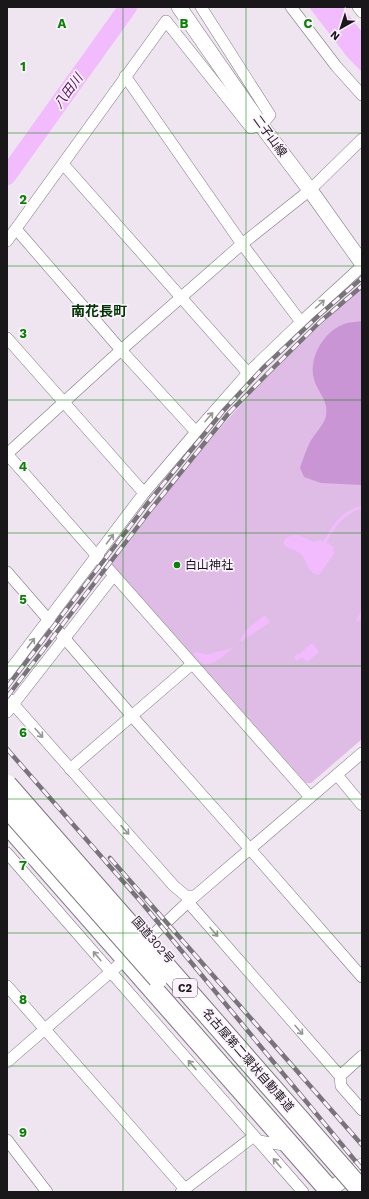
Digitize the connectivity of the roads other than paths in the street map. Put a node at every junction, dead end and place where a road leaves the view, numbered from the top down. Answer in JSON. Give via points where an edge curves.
{"nodes":[{"id":1,"x":179,"y":7,"type":"edge"},
{"id":2,"x":200,"y":7,"type":"edge"},
{"id":3,"x":291,"y":7,"type":"edge"},
{"id":4,"x":358,"y":7,"type":"edge"},
{"id":5,"x":362,"y":12,"type":"edge"},
{"id":6,"x":125,"y":76,"type":"junction"},
{"id":7,"x":362,"y":95,"type":"edge"},
{"id":8,"x":261,"y":125,"type":"junction"},
{"id":9,"x":362,"y":139,"type":"edge"},
{"id":10,"x":63,"y":164,"type":"junction"},
{"id":11,"x":310,"y":190,"type":"junction"},
{"id":12,"x":16,"y":229,"type":"junction"},
{"id":13,"x":7,"y":241,"type":"edge"},
{"id":14,"x":242,"y":244,"type":"junction"},
{"id":15,"x":362,"y":264,"type":"edge"},
{"id":16,"x":181,"y":298,"type":"junction"},
{"id":17,"x":301,"y":322,"type":"junction"},
{"id":18,"x":7,"y":338,"type":"edge"},
{"id":19,"x":121,"y":350,"type":"junction"},
{"id":20,"x":248,"y":373,"type":"junction"},
{"id":21,"x":64,"y":403,"type":"junction"},
{"id":22,"x":196,"y":432,"type":"junction"},
{"id":23,"x":7,"y":454,"type":"edge"},
{"id":24,"x":144,"y":493,"type":"junction"},
{"id":25,"x":97,"y":557,"type":"junction"},
{"id":26,"x":7,"y":572,"type":"edge"},
{"id":27,"x":114,"y":576,"type":"junction"},
{"id":28,"x":49,"y":619,"type":"junction"},
{"id":29,"x":65,"y":638,"type":"junction"},
{"id":30,"x":192,"y":664,"type":"junction"},
{"id":31,"x":7,"y":674,"type":"edge"},
{"id":32,"x":9,"y":704,"type":"edge"},
{"id":33,"x":132,"y":716,"type":"junction"},
{"id":34,"x":362,"y":753,"type":"edge"},
{"id":35,"x":70,"y":769,"type":"junction"},
{"id":36,"x":7,"y":775,"type":"edge"},
{"id":37,"x":337,"y":775,"type":"junction"},
{"id":38,"x":7,"y":785,"type":"edge"},
{"id":39,"x":310,"y":797,"type":"junction"},
{"id":40,"x":362,"y":805,"type":"edge"},
{"id":41,"x":7,"y":822,"type":"edge"},
{"id":42,"x":44,"y":838,"type":"junction"},
{"id":43,"x":250,"y":849,"type":"junction"},
{"id":44,"x":7,"y":853,"type":"edge"},
{"id":45,"x":192,"y":899,"type":"junction"},
{"id":46,"x":65,"y":918,"type":"junction"},
{"id":47,"x":94,"y":922,"type":"junction"},
{"id":48,"x":151,"y":937,"type":"junction"},
{"id":49,"x":126,"y":958,"type":"junction"},
{"id":50,"x":110,"y":972,"type":"junction"},
{"id":51,"x":362,"y":977,"type":"edge"},
{"id":52,"x":7,"y":986,"type":"edge"},
{"id":53,"x":173,"y":1012,"type":"junction"},
{"id":54,"x":45,"y":1029,"type":"junction"},
{"id":55,"x":170,"y":1041,"type":"junction"},
{"id":56,"x":362,"y":1056,"type":"edge"},
{"id":57,"x":7,"y":1062,"type":"edge"},
{"id":58,"x":340,"y":1076,"type":"junction"},
{"id":59,"x":362,"y":1110,"type":"edge"},
{"id":60,"x":256,"y":1138,"type":"junction"},
{"id":61,"x":7,"y":1140,"type":"edge"},
{"id":62,"x":291,"y":1146,"type":"junction"},
{"id":63,"x":360,"y":1172,"type":"edge"},
{"id":64,"x":183,"y":1191,"type":"edge"},
{"id":65,"x":47,"y":1192,"type":"edge"},
{"id":66,"x":303,"y":1192,"type":"edge"},
{"id":67,"x":333,"y":1192,"type":"edge"},
{"id":68,"x":362,"y":1192,"type":"edge"}],
"edges":[{"from":1,"to":8,"type":"street","name":"二子山線"},
{"from":2,"to":8,"type":"street","via":[[270,115]]},
{"from":3,"to":7,"type":"street","via":[[336,66]]},
{"from":4,"to":5,"type":"street"},
{"from":6,"to":8,"type":"street","via":[[166,21],[251,128]]},
{"from":6,"to":10,"type":"street"},
{"from":6,"to":14,"type":"street"},
{"from":8,"to":11,"type":"street","name":"二子山線"},
{"from":9,"to":11,"type":"street"},
{"from":10,"to":12,"type":"street"},
{"from":10,"to":16,"type":"street"},
{"from":11,"to":14,"type":"street"},
{"from":11,"to":15,"type":"street","name":"二子山線"},
{"from":12,"to":13,"type":"street"},
{"from":12,"to":19,"type":"street"},
{"from":14,"to":16,"type":"street"},
{"from":14,"to":17,"type":"street"},
{"from":17,"to":15,"type":"street","one_way":true},
{"from":16,"to":19,"type":"street"},
{"from":16,"to":20,"type":"street"},
{"from":17,"to":20,"type":"street"},
{"from":18,"to":21,"type":"street"},
{"from":19,"to":21,"type":"street"},
{"from":19,"to":22,"type":"street"},
{"from":22,"to":20,"type":"street","one_way":true},
{"from":21,"to":23,"type":"street"},
{"from":21,"to":24,"type":"street"},
{"from":22,"to":24,"type":"street"},
{"from":23,"to":25,"type":"street"},
{"from":25,"to":24,"type":"street","one_way":true},
{"from":25,"to":27,"type":"street"},
{"from":25,"to":28,"type":"street"},
{"from":26,"to":28,"type":"street"},
{"from":27,"to":29,"type":"street"},
{"from":27,"to":30,"type":"street"},
{"from":28,"to":29,"type":"street"},
{"from":31,"to":28,"type":"street","one_way":true},
{"from":29,"to":32,"type":"street"},
{"from":29,"to":33,"type":"street"},
{"from":30,"to":33,"type":"street"},
{"from":30,"to":39,"type":"street"},
{"from":32,"to":35,"type":"street","one_way":true},
{"from":33,"to":35,"type":"street"},
{"from":33,"to":43,"type":"street"},
{"from":34,"to":37,"type":"street"},
{"from":35,"to":45,"type":"street","one_way":true,"via":[[174,886]]},
{"from":36,"to":42,"type":"highway","bridge":true},
{"from":36,"to":48,"type":"highway","name":"国道302号"},
{"from":37,"to":39,"type":"street"},
{"from":37,"to":40,"type":"street"},
{"from":38,"to":42,"type":"highway","name":"名古屋第二環状自動車道","number":"C2","bridge":true},
{"from":39,"to":43,"type":"street"},
{"from":41,"to":42,"type":"highway","name":"名古屋第二環状自動車道","number":"C2","bridge":true},
{"from":41,"to":47,"type":"highway"},
{"from":42,"to":67,"type":"highway","name":"名古屋第二環状自動車道","number":"C2","bridge":true},
{"from":42,"to":68,"type":"highway","name":"名古屋第二環状自動車道","number":"C2","bridge":true},
{"from":43,"to":45,"type":"street"},
{"from":43,"to":51,"type":"street"},
{"from":44,"to":46,"type":"street"},
{"from":45,"to":48,"type":"street"},
{"from":45,"to":58,"type":"street","one_way":true},
{"from":46,"to":47,"type":"street"},
{"from":50,"to":46,"type":"street","one_way":true},
{"from":47,"to":49,"type":"highway"},
{"from":48,"to":49,"type":"street"},
{"from":48,"to":63,"type":"highway","name":"国道302号"},
{"from":49,"to":50,"type":"street"},
{"from":49,"to":53,"type":"highway"},
{"from":50,"to":54,"type":"street"},
{"from":50,"to":55,"type":"street"},
{"from":52,"to":54,"type":"street"},
{"from":53,"to":55,"type":"street"},
{"from":53,"to":62,"type":"highway"},
{"from":54,"to":57,"type":"street"},
{"from":54,"to":64,"type":"street"},
{"from":60,"to":55,"type":"street","one_way":true},
{"from":56,"to":58,"type":"street"},
{"from":58,"to":59,"type":"street","via":[[341,1086]]},
{"from":60,"to":62,"type":"street"},
{"from":60,"to":64,"type":"street"},
{"from":66,"to":60,"type":"street","one_way":true},
{"from":61,"to":65,"type":"street"},
{"from":62,"to":67,"type":"highway"},
{"from":63,"to":67,"type":"street"}]}
